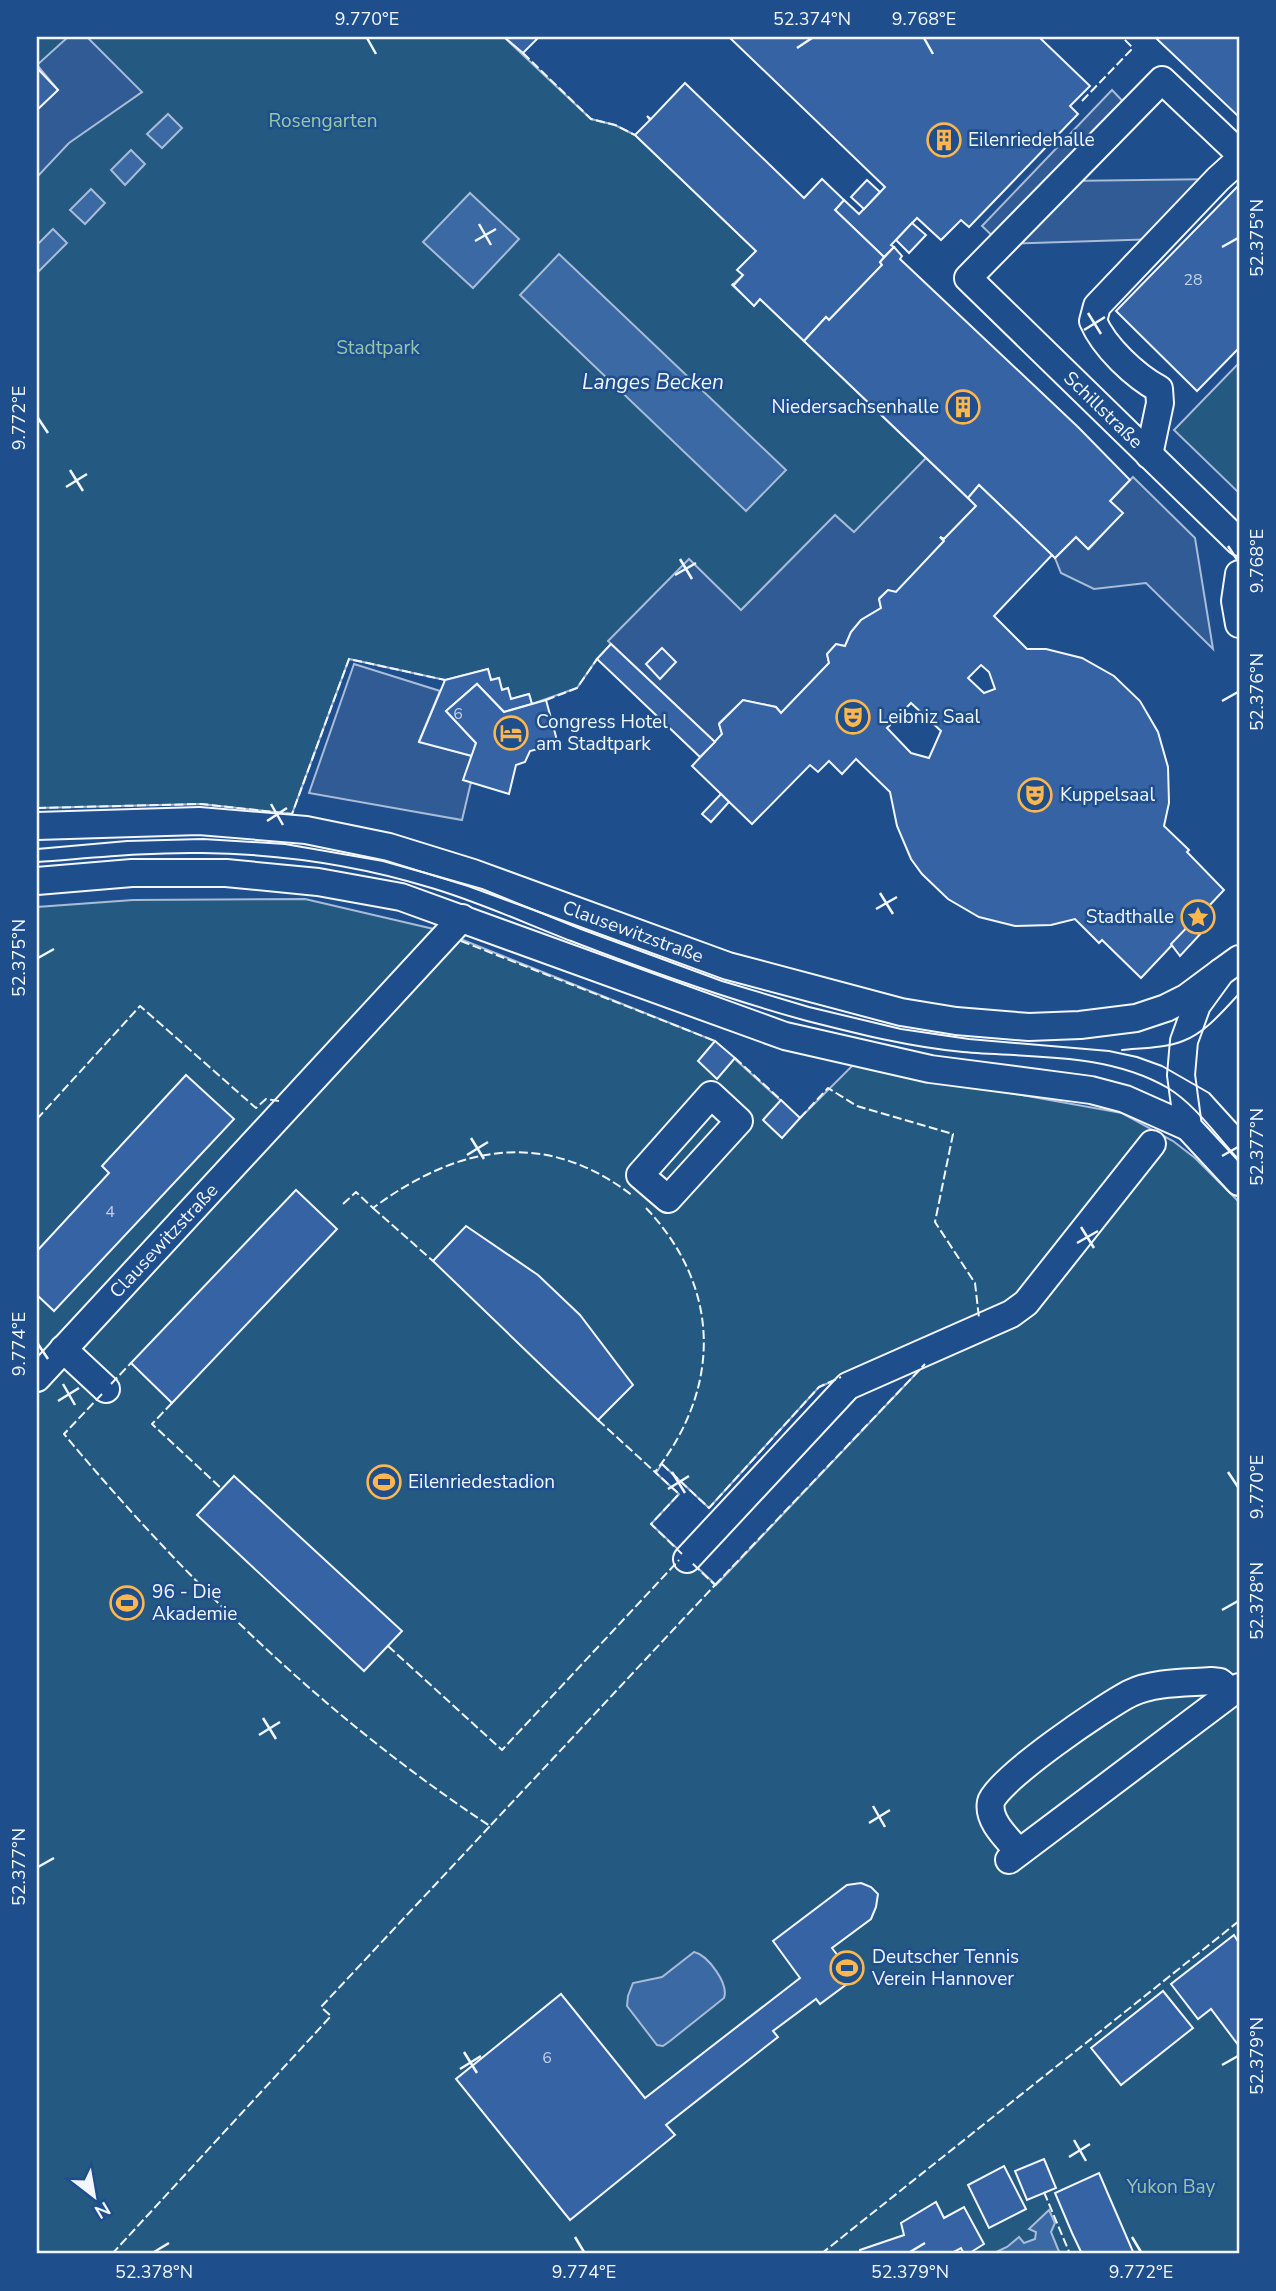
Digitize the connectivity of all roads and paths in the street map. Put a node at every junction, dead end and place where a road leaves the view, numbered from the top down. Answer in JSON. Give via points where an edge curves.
{"nodes":[{"id":1,"x":1239,"y":153,"type":"edge"},
{"id":2,"x":1239,"y":160,"type":"edge"},
{"id":3,"x":1149,"y":455,"type":"junction"},
{"id":4,"x":1239,"y":542,"type":"edge"},
{"id":5,"x":1239,"y":574,"type":"edge"},
{"id":6,"x":1239,"y":624,"type":"edge"},
{"id":7,"x":37,"y":826,"type":"edge"},
{"id":8,"x":37,"y":881,"type":"edge"},
{"id":9,"x":463,"y":918,"type":"junction"},
{"id":10,"x":1233,"y":962,"type":"edge"},
{"id":11,"x":1188,"y":1127,"type":"junction"},
{"id":12,"x":1152,"y":1144,"type":"dead end"},
{"id":13,"x":1239,"y":1182,"type":"edge"},
{"id":14,"x":63,"y":1349,"type":"junction"},
{"id":15,"x":37,"y":1378,"type":"edge"},
{"id":16,"x":106,"y":1389,"type":"dead end"},
{"id":17,"x":687,"y":1559,"type":"dead end"},
{"id":18,"x":1236,"y":1690,"type":"edge"}],
"edges":[{"from":1,"to":3,"type":"street","name":"Schillstraße","via":[[1162,80],[968,278]]},
{"from":2,"to":3,"type":"street","via":[[1097,306],[1093,321],[1099,337],[1145,382],[1159,389]]},
{"from":3,"to":4,"type":"street","name":"Schillstraße"},
{"from":5,"to":6,"type":"street","via":[[1235,601]]},
{"from":7,"to":10,"type":"street","name":"Clausewitzstraße","via":[[200,821],[306,830],[389,847],[728,966],[901,1012],[956,1021],[1029,1027],[1126,1020],[1176,1003]]},
{"from":8,"to":9,"type":"street","via":[[132,873],[226,873],[318,882],[401,897]]},
{"from":9,"to":11,"type":"street","via":[[785,1036],[930,1069],[1091,1090],[1125,1099]]},
{"from":9,"to":14,"type":"street","name":"Clausewitzstraße"},
{"from":10,"to":11,"type":"street","via":[[1197,1005],[1184,1041],[1181,1075]]},
{"from":11,"to":13,"type":"street"},
{"from":12,"to":17,"type":"street","via":[[1026,1303],[1011,1314],[848,1385]]},
{"from":14,"to":15,"type":"street","name":"Clausewitzstraße"},
{"from":14,"to":16,"type":"street"},
{"from":18,"to":18,"type":"street","via":[[1014,1856],[992,1814],[991,1801],[1024,1765],[1142,1689],[1211,1681]]}]}
